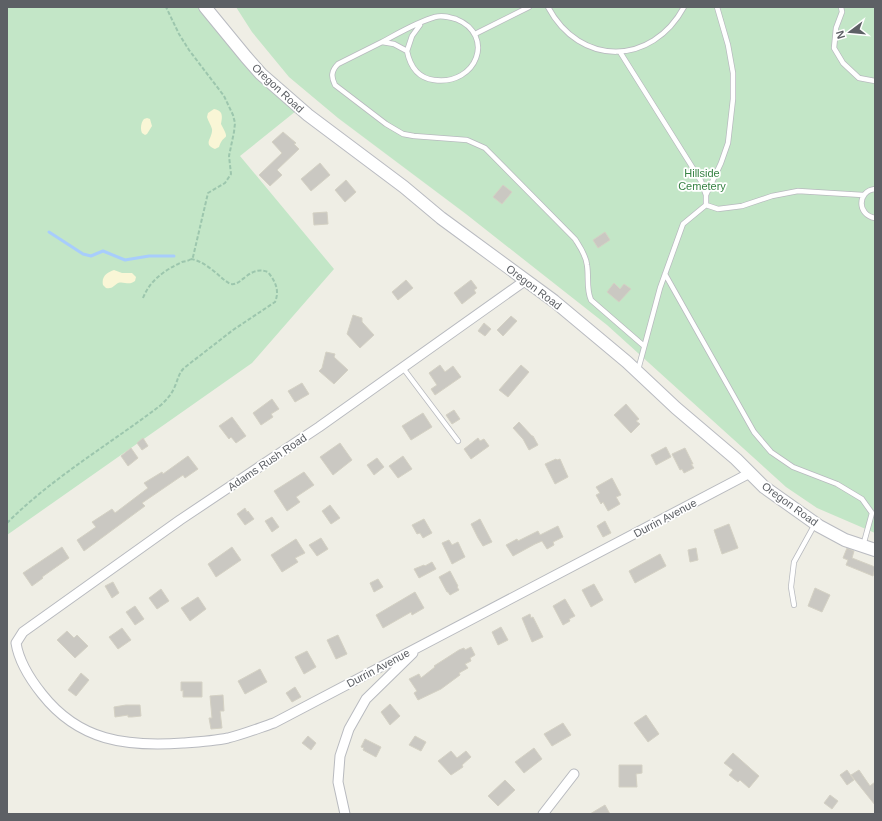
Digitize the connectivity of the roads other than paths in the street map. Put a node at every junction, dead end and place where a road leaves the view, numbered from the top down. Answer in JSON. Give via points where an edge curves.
{"nodes":[{"id":1,"x":205,"y":7,"type":"edge"},
{"id":2,"x":529,"y":7,"type":"edge"},
{"id":3,"x":548,"y":7,"type":"edge"},
{"id":4,"x":684,"y":7,"type":"edge"},
{"id":5,"x":717,"y":7,"type":"edge"},
{"id":6,"x":841,"y":7,"type":"edge"},
{"id":7,"x":422,"y":22,"type":"junction"},
{"id":8,"x":475,"y":34,"type":"junction"},
{"id":9,"x":382,"y":42,"type":"junction"},
{"id":10,"x":407,"y":52,"type":"junction"},
{"id":11,"x":620,"y":52,"type":"junction"},
{"id":12,"x":875,"y":81,"type":"edge"},
{"id":13,"x":875,"y":189,"type":"edge"},
{"id":14,"x":706,"y":195,"type":"junction"},
{"id":15,"x":864,"y":195,"type":"junction"},
{"id":16,"x":706,"y":205,"type":"junction"},
{"id":17,"x":875,"y":218,"type":"edge"},
{"id":18,"x":665,"y":274,"type":"junction"},
{"id":19,"x":526,"y":280,"type":"junction"},
{"id":20,"x":644,"y":346,"type":"junction"},
{"id":21,"x":403,"y":368,"type":"junction"},
{"id":22,"x":638,"y":372,"type":"junction"},
{"id":23,"x":458,"y":441,"type":"dead end"},
{"id":24,"x":750,"y":473,"type":"junction"},
{"id":25,"x":873,"y":513,"type":"edge"},
{"id":26,"x":815,"y":523,"type":"junction"},
{"id":27,"x":869,"y":548,"type":"edge"},
{"id":28,"x":794,"y":605,"type":"dead end"},
{"id":29,"x":421,"y":645,"type":"junction"},
{"id":30,"x":17,"y":649,"type":"joint"},
{"id":31,"x":574,"y":774,"type":"dead end"},
{"id":32,"x":345,"y":814,"type":"edge"},
{"id":33,"x":543,"y":814,"type":"edge"}],
"edges":[{"from":1,"to":19,"type":"street","name":"Oregon Road","via":[[261,74],[308,115]]},
{"from":2,"to":8,"type":"lane"},
{"from":3,"to":11,"type":"lane","via":[[560,25],[583,44],[606,52]]},
{"from":4,"to":11,"type":"lane","via":[[660,36],[641,46]]},
{"from":5,"to":14,"type":"lane","via":[[733,73],[733,99],[728,143]]},
{"from":6,"to":12,"type":"lane","via":[[834,48],[843,63],[859,78]]},
{"from":7,"to":8,"type":"lane","via":[[448,16],[468,25]]},
{"from":7,"to":9,"type":"lane"},
{"from":7,"to":10,"type":"lane","via":[[412,36]]},
{"from":8,"to":10,"type":"lane","via":[[478,46],[476,58],[472,67],[459,78],[430,80],[421,76],[413,68]]},
{"from":9,"to":10,"type":"lane","via":[[394,44]]},
{"from":9,"to":20,"type":"lane","via":[[333,68],[335,85],[399,132],[414,136],[467,140],[485,148],[575,239],[587,263],[588,293],[591,300]]},
{"from":11,"to":14,"type":"lane","via":[[702,181]]},
{"from":13,"to":15,"type":"lane"},
{"from":14,"to":16,"type":"lane"},
{"from":15,"to":16,"type":"lane","via":[[798,191],[718,210]]},
{"from":15,"to":17,"type":"lane","via":[[862,208],[867,216]]},
{"from":16,"to":18,"type":"lane","via":[[683,224]]},
{"from":18,"to":20,"type":"lane"},
{"from":18,"to":25,"type":"lane","via":[[754,432],[771,452],[793,467],[837,484],[862,499]]},
{"from":19,"to":21,"type":"street","name":"Adams Rush Road"},
{"from":19,"to":22,"type":"street","name":"Oregon Road"},
{"from":20,"to":22,"type":"lane"},
{"from":21,"to":23,"type":"lane"},
{"from":21,"to":30,"type":"street","name":"Adams Rush Road","via":[[180,520],[23,632],[16,643]]},
{"from":22,"to":24,"type":"street","name":"Oregon Road"},
{"from":24,"to":26,"type":"street","name":"Oregon Road","via":[[764,487]]},
{"from":24,"to":29,"type":"street","name":"Durrin Avenue"},
{"from":25,"to":27,"type":"lane"},
{"from":26,"to":27,"type":"street","name":"Oregon Road","via":[[845,540]]},
{"from":26,"to":28,"type":"lane","via":[[794,562],[791,587]]},
{"from":29,"to":30,"type":"street","name":"Durrin Avenue","via":[[274,723],[228,738],[165,745],[108,739],[67,719],[34,684],[18,656]]},
{"from":29,"to":32,"type":"street","via":[[366,699],[349,729],[340,756],[338,782]]},
{"from":31,"to":33,"type":"street"}]}
